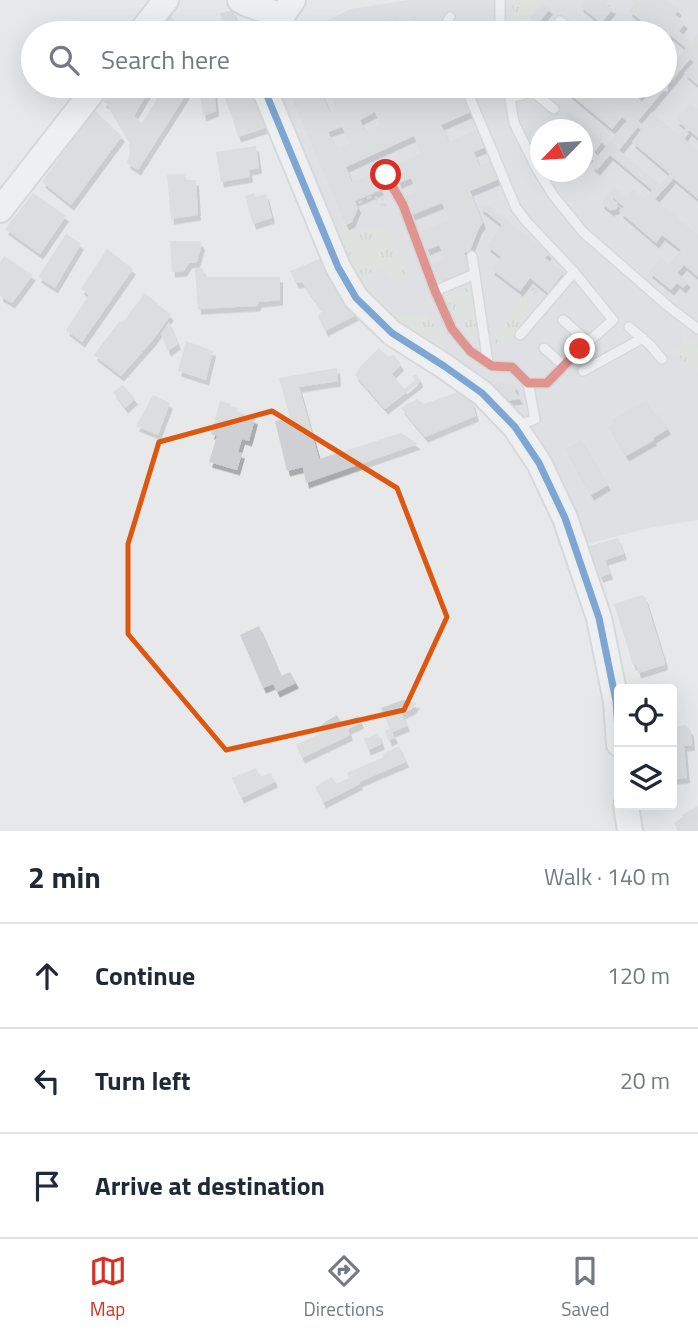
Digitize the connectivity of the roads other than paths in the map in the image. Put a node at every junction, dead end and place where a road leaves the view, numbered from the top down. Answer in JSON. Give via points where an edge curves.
{"nodes":[{"id":1,"x":166,"y":0,"type":"edge"},
{"id":2,"x":240,"y":0,"type":"edge"},
{"id":3,"x":500,"y":0,"type":"edge"},
{"id":4,"x":280,"y":16,"type":"edge"},
{"id":5,"x":450,"y":17,"type":"dead end"},
{"id":6,"x":149,"y":21,"type":"edge"},
{"id":7,"x":448,"y":21,"type":"edge"},
{"id":8,"x":500,"y":21,"type":"edge"},
{"id":9,"x":87,"y":98,"type":"edge"},
{"id":10,"x":268,"y":98,"type":"edge"},
{"id":11,"x":470,"y":98,"type":"edge"},
{"id":12,"x":510,"y":98,"type":"edge"},
{"id":13,"x":543,"y":98,"type":"edge"},
{"id":14,"x":554,"y":109,"type":"dead end"},
{"id":15,"x":386,"y":175,"type":"dead end"},
{"id":16,"x":0,"y":210,"type":"edge"},
{"id":17,"x":472,"y":256,"type":"dead end"},
{"id":18,"x":574,"y":272,"type":"junction"},
{"id":19,"x":475,"y":274,"type":"junction"},
{"id":20,"x":435,"y":291,"type":"junction"},
{"id":21,"x":563,"y":320,"type":"dead end"},
{"id":22,"x":629,"y":327,"type":"dead end"},
{"id":23,"x":698,"y":329,"type":"edge"},
{"id":24,"x":520,"y":335,"type":"dead end"},
{"id":25,"x":643,"y":338,"type":"junction"},
{"id":26,"x":588,"y":342,"type":"junction"},
{"id":27,"x":544,"y":348,"type":"dead end"},
{"id":28,"x":662,"y":359,"type":"dead end"},
{"id":29,"x":488,"y":363,"type":"junction"},
{"id":30,"x":564,"y":366,"type":"junction"},
{"id":31,"x":583,"y":371,"type":"dead end"},
{"id":32,"x":528,"y":383,"type":"junction"},
{"id":33,"x":515,"y":427,"type":"junction"},
{"id":34,"x":614,"y":694,"type":"edge"},
{"id":35,"x":627,"y":810,"type":"edge"},
{"id":36,"x":630,"y":831,"type":"edge"}],
"edges":[{"from":1,"to":6,"type":"street"},
{"from":2,"to":4,"type":"street"},
{"from":3,"to":8,"type":"lane"},
{"from":5,"to":7,"type":"lane"},
{"from":9,"to":16,"type":"street"},
{"from":10,"to":33,"type":"street","via":[[338,267],[356,298],[392,333],[482,393]]},
{"from":11,"to":18,"type":"lane","via":[[516,208]]},
{"from":12,"to":23,"type":"lane","via":[[514,123],[537,169],[583,232]]},
{"from":13,"to":14,"type":"lane"},
{"from":15,"to":20,"type":"lane","via":[[403,205]]},
{"from":17,"to":19,"type":"lane"},
{"from":18,"to":24,"type":"lane"},
{"from":18,"to":26,"type":"lane","via":[[613,320]]},
{"from":19,"to":20,"type":"lane"},
{"from":19,"to":29,"type":"lane"},
{"from":20,"to":29,"type":"lane","via":[[452,329],[470,351]]},
{"from":21,"to":26,"type":"lane"},
{"from":22,"to":25,"type":"lane"},
{"from":25,"to":28,"type":"lane"},
{"from":25,"to":31,"type":"lane"},
{"from":26,"to":30,"type":"lane"},
{"from":27,"to":30,"type":"lane"},
{"from":29,"to":32,"type":"lane","via":[[512,367]]},
{"from":30,"to":32,"type":"lane","via":[[547,383]]},
{"from":32,"to":33,"type":"lane","via":[[535,419]]},
{"from":33,"to":34,"type":"street","via":[[565,518],[599,618]]},
{"from":35,"to":36,"type":"street"}]}
